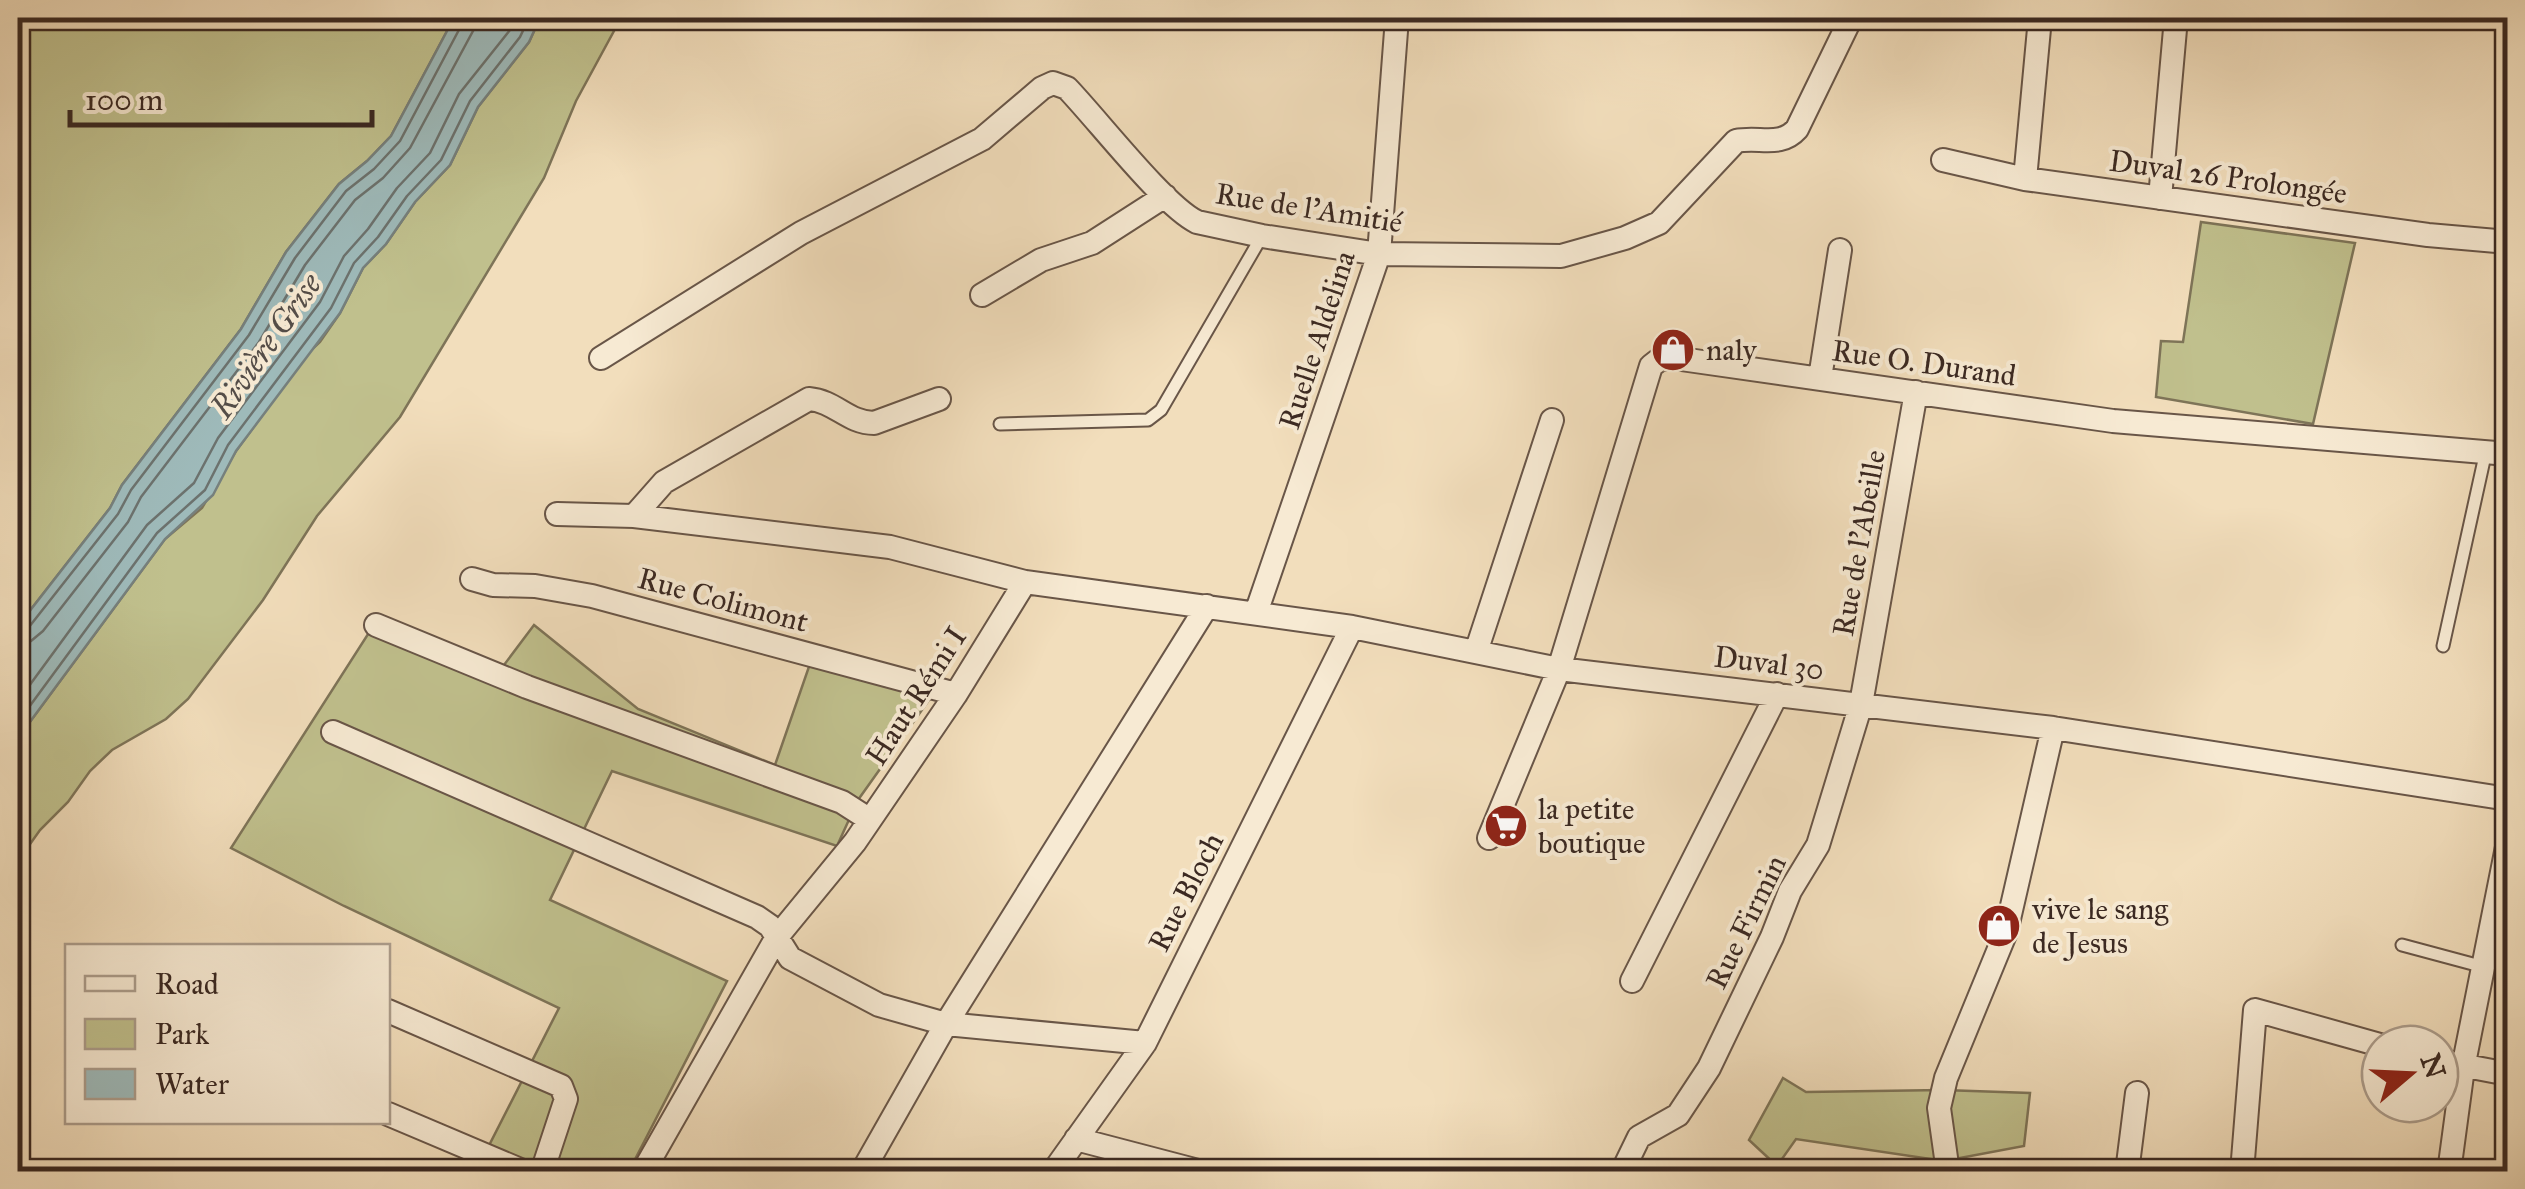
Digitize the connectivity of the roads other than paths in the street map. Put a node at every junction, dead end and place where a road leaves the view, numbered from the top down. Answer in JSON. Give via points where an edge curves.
{"nodes":[{"id":1,"x":1397,"y":18,"type":"edge"},
{"id":2,"x":1851,"y":18,"type":"edge"},
{"id":3,"x":2040,"y":18,"type":"edge"},
{"id":4,"x":2176,"y":18,"type":"edge"},
{"id":5,"x":1942,"y":160,"type":"dead end"},
{"id":6,"x":2026,"y":178,"type":"junction"},
{"id":7,"x":1166,"y":196,"type":"junction"},
{"id":8,"x":2160,"y":198,"type":"junction"},
{"id":9,"x":1262,"y":236,"type":"junction"},
{"id":10,"x":2508,"y":242,"type":"edge"},
{"id":11,"x":1840,"y":250,"type":"dead end"},
{"id":12,"x":1379,"y":254,"type":"junction"},
{"id":13,"x":982,"y":296,"type":"dead end"},
{"id":14,"x":601,"y":358,"type":"dead end"},
{"id":15,"x":1820,"y":378,"type":"junction"},
{"id":16,"x":1916,"y":392,"type":"junction"},
{"id":17,"x":939,"y":399,"type":"dead end"},
{"id":18,"x":1552,"y":420,"type":"dead end"},
{"id":19,"x":1000,"y":424,"type":"dead end"},
{"id":20,"x":2496,"y":453,"type":"edge"},
{"id":21,"x":557,"y":514,"type":"dead end"},
{"id":22,"x":634,"y":516,"type":"junction"},
{"id":23,"x":472,"y":579,"type":"dead end"},
{"id":24,"x":1026,"y":582,"type":"junction"},
{"id":25,"x":1206,"y":606,"type":"junction"},
{"id":26,"x":1256,"y":612,"type":"junction"},
{"id":27,"x":376,"y":625,"type":"dead end"},
{"id":28,"x":1352,"y":627,"type":"junction"},
{"id":29,"x":2444,"y":646,"type":"dead end"},
{"id":30,"x":1476,"y":652,"type":"junction"},
{"id":31,"x":1559,"y":669,"type":"junction"},
{"id":32,"x":956,"y":694,"type":"junction"},
{"id":33,"x":1777,"y":694,"type":"junction"},
{"id":34,"x":1861,"y":704,"type":"junction"},
{"id":35,"x":2053,"y":728,"type":"junction"},
{"id":36,"x":333,"y":732,"type":"dead end"},
{"id":37,"x":2508,"y":799,"type":"edge"},
{"id":38,"x":870,"y":820,"type":"junction"},
{"id":39,"x":1489,"y":838,"type":"dead end"},
{"id":40,"x":2508,"y":842,"type":"edge"},
{"id":41,"x":777,"y":936,"type":"junction"},
{"id":42,"x":2402,"y":945,"type":"dead end"},
{"id":43,"x":2484,"y":967,"type":"junction"},
{"id":44,"x":1632,"y":981,"type":"dead end"},
{"id":45,"x":390,"y":1012,"type":"edge"},
{"id":46,"x":946,"y":1024,"type":"junction"},
{"id":47,"x":2360,"y":1039,"type":"edge"},
{"id":48,"x":2460,"y":1040,"type":"edge"},
{"id":49,"x":1145,"y":1042,"type":"junction"},
{"id":50,"x":2460,"y":1065,"type":"edge"},
{"id":51,"x":2508,"y":1074,"type":"edge"},
{"id":52,"x":2137,"y":1093,"type":"dead end"},
{"id":53,"x":390,"y":1115,"type":"edge"},
{"id":54,"x":2450,"y":1124,"type":"edge"},
{"id":55,"x":1076,"y":1140,"type":"junction"},
{"id":56,"x":525,"y":1172,"type":"edge"},
{"id":57,"x":542,"y":1172,"type":"edge"},
{"id":58,"x":643,"y":1172,"type":"edge"},
{"id":59,"x":862,"y":1172,"type":"edge"},
{"id":60,"x":1053,"y":1172,"type":"edge"},
{"id":61,"x":1202,"y":1172,"type":"edge"},
{"id":62,"x":1622,"y":1172,"type":"edge"},
{"id":63,"x":1948,"y":1172,"type":"edge"},
{"id":64,"x":2127,"y":1172,"type":"edge"},
{"id":65,"x":2242,"y":1172,"type":"edge"},
{"id":66,"x":2449,"y":1172,"type":"edge"}],
"edges":[{"from":1,"to":12,"type":"street","name":"Ruelle Aldelina"},
{"from":2,"to":12,"type":"street","name":"Rue de l'Amitié","via":[[1797,129],[1782,142],[1736,140],[1659,223],[1562,256]]},
{"from":3,"to":6,"type":"street"},
{"from":4,"to":8,"type":"street"},
{"from":5,"to":6,"type":"street","name":"Duval 26 Prolongée"},
{"from":6,"to":8,"type":"street","name":"Duval 26 Prolongée"},
{"from":7,"to":9,"type":"street","name":"Rue de l'Amitié","via":[[1198,222]]},
{"from":7,"to":13,"type":"street","via":[[1092,243],[1041,260]]},
{"from":7,"to":14,"type":"street","name":"Rue de l'Amitié","via":[[1068,88],[1053,83],[982,138],[801,233]]},
{"from":8,"to":10,"type":"street","name":"Duval 26 Prolongée"},
{"from":9,"to":12,"type":"street","name":"Rue de l'Amitié"},
{"from":9,"to":19,"type":"lane","via":[[1154,416]]},
{"from":11,"to":15,"type":"street"},
{"from":12,"to":26,"type":"street","name":"Ruelle Aldelina"},
{"from":15,"to":16,"type":"street","name":"Rue O. Durand"},
{"from":15,"to":31,"type":"street","name":"Rue O. Durand","via":[[1674,358],[1650,366]]},
{"from":16,"to":20,"type":"street","name":"Rue O. Durand","via":[[2112,422]]},
{"from":16,"to":34,"type":"street","name":"Rue de l'Abeille"},
{"from":17,"to":22,"type":"street","via":[[863,423],[809,399],[664,482]]},
{"from":18,"to":30,"type":"street"},
{"from":20,"to":29,"type":"lane"},
{"from":21,"to":22,"type":"street","name":"Duval 30"},
{"from":22,"to":24,"type":"street","name":"Duval 30","via":[[890,547]]},
{"from":23,"to":32,"type":"street","name":"Rue Colimont","via":[[592,596]]},
{"from":24,"to":25,"type":"street","name":"Duval 30"},
{"from":24,"to":32,"type":"street","name":"Haut Rémi I"},
{"from":25,"to":26,"type":"street","name":"Duval 30"},
{"from":25,"to":46,"type":"street"},
{"from":26,"to":28,"type":"street","name":"Duval 30"},
{"from":27,"to":38,"type":"street","via":[[842,802]]},
{"from":28,"to":30,"type":"street","name":"Duval 30"},
{"from":28,"to":49,"type":"street","name":"Rue Bloch"},
{"from":30,"to":31,"type":"street","name":"Duval 30"},
{"from":31,"to":33,"type":"street","name":"Duval 30"},
{"from":31,"to":39,"type":"street"},
{"from":32,"to":38,"type":"street","name":"Haut Rémi I"},
{"from":33,"to":34,"type":"street","name":"Duval 30"},
{"from":33,"to":44,"type":"street"},
{"from":34,"to":35,"type":"street","name":"Duval 30"},
{"from":34,"to":62,"type":"street","name":"Rue Firmin","via":[[1818,845],[1709,1068],[1678,1115],[1639,1138]]},
{"from":35,"to":37,"type":"street","name":"Duval 30"},
{"from":35,"to":63,"type":"street","via":[[2006,932],[1946,1078],[1939,1108]]},
{"from":36,"to":41,"type":"street","via":[[758,916]]},
{"from":38,"to":41,"type":"street","name":"Haut Rémi I"},
{"from":40,"to":43,"type":"street"},
{"from":41,"to":46,"type":"street","via":[[803,967],[879,1006]]},
{"from":41,"to":58,"type":"street","name":"Haut Rémi I"},
{"from":42,"to":43,"type":"lane"},
{"from":43,"to":48,"type":"street"},
{"from":45,"to":57,"type":"street","via":[[565,1091]]},
{"from":46,"to":49,"type":"street"},
{"from":46,"to":59,"type":"street"},
{"from":47,"to":65,"type":"street","via":[[2255,1010]]},
{"from":49,"to":55,"type":"street","name":"Rue Bloch"},
{"from":50,"to":51,"type":"street"},
{"from":52,"to":64,"type":"street"},
{"from":53,"to":56,"type":"street"},
{"from":54,"to":66,"type":"street"},
{"from":55,"to":60,"type":"street","name":"Rue Bloch"},
{"from":55,"to":61,"type":"street"}]}
